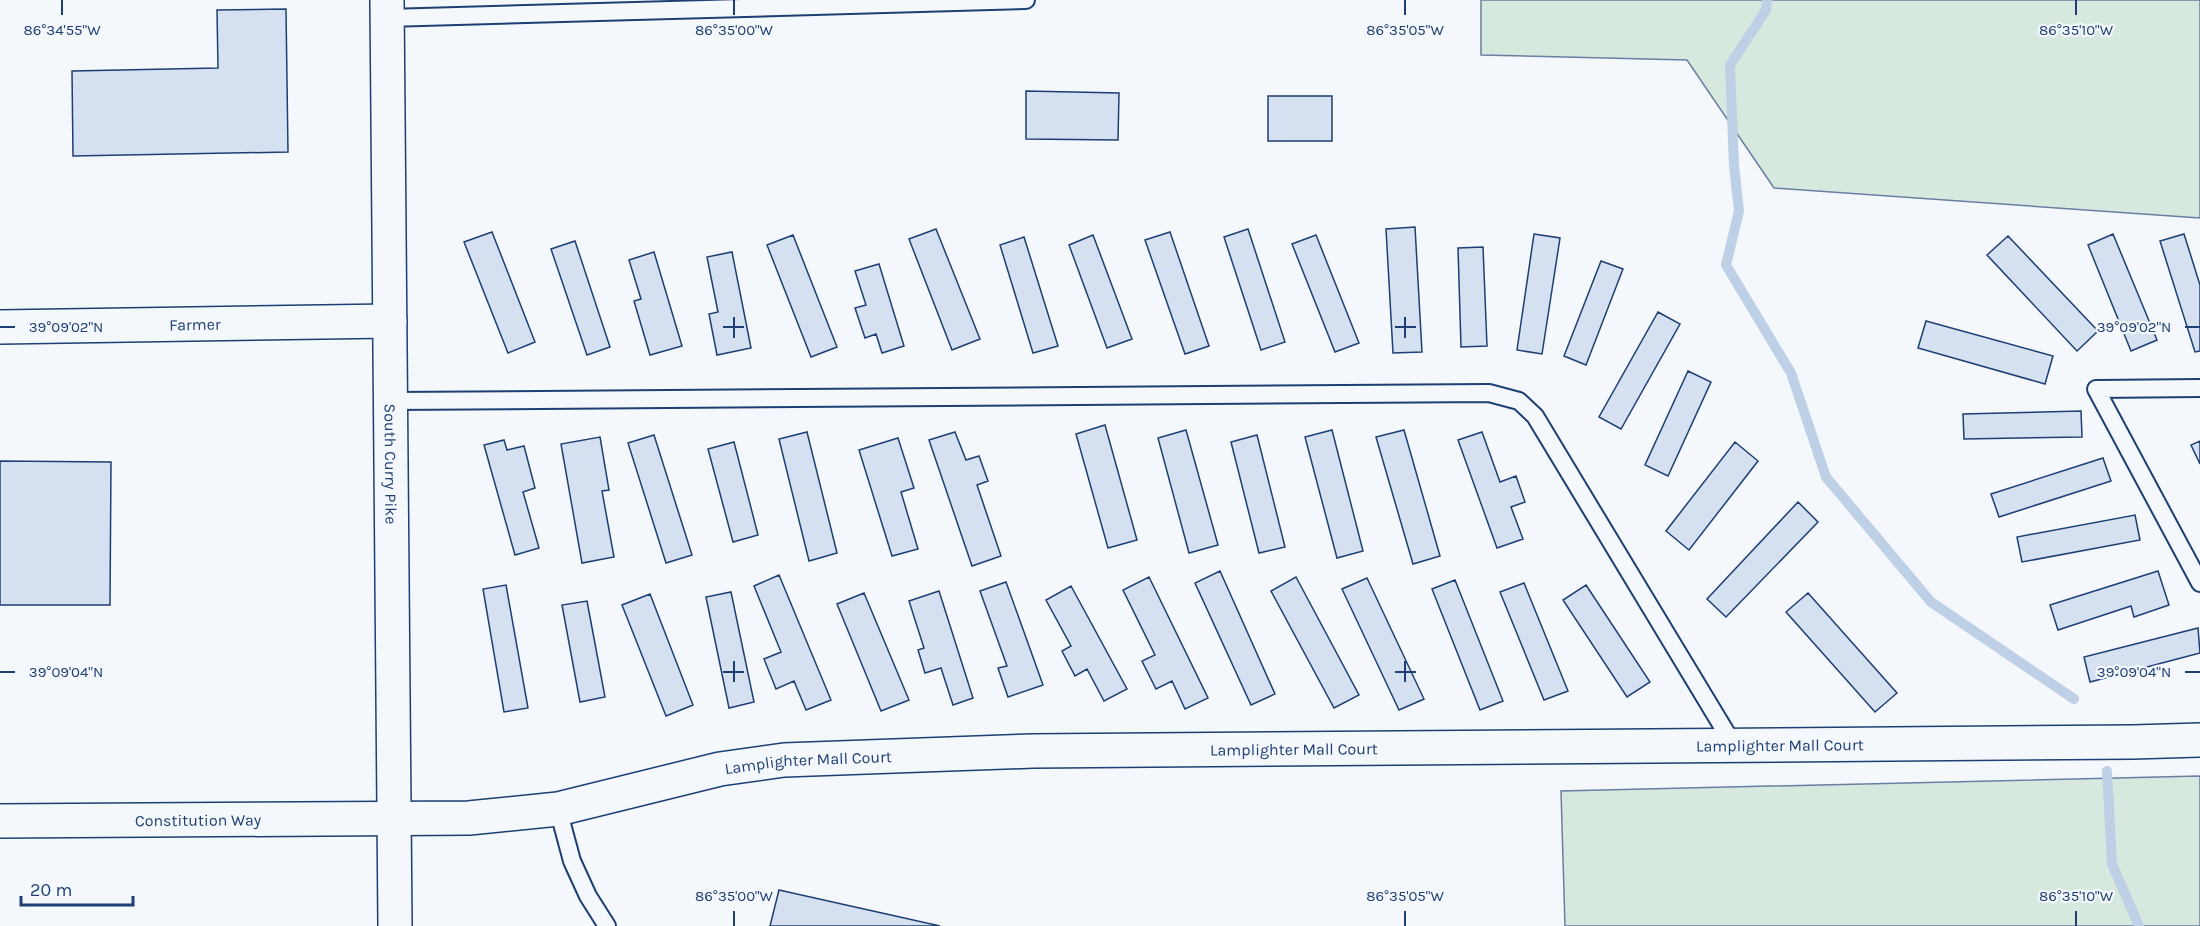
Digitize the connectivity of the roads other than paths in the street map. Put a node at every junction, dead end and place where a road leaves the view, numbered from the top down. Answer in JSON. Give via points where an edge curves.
{"nodes":[{"id":1,"x":1026,"y":0,"type":"edge"},
{"id":2,"x":387,"y":9,"type":"edge"},
{"id":3,"x":390,"y":321,"type":"junction"},
{"id":4,"x":0,"y":327,"type":"edge"},
{"id":5,"x":2200,"y":388,"type":"edge"},
{"id":6,"x":391,"y":401,"type":"junction"},
{"id":7,"x":2200,"y":583,"type":"edge"},
{"id":8,"x":2200,"y":740,"type":"edge"},
{"id":9,"x":1733,"y":744,"type":"junction"},
{"id":10,"x":558,"y":809,"type":"junction"},
{"id":11,"x":395,"y":819,"type":"junction"},
{"id":12,"x":0,"y":820,"type":"edge"},
{"id":13,"x":395,"y":926,"type":"edge"},
{"id":14,"x":607,"y":926,"type":"edge"}],
"edges":[{"from":1,"to":2,"type":"lane"},
{"from":2,"to":3,"type":"street","name":"South Curry Pike"},
{"from":3,"to":4,"type":"street","name":"Farmer"},
{"from":3,"to":6,"type":"street","name":"South Curry Pike"},
{"from":5,"to":7,"type":"lane","via":[[2096,389]]},
{"from":6,"to":9,"type":"lane","via":[[1489,393],[1519,401],[1536,416]]},
{"from":6,"to":11,"type":"street","name":"South Curry Pike"},
{"from":8,"to":9,"type":"street","name":"Lamplighter Mall Court"},
{"from":9,"to":10,"type":"street","name":"Lamplighter Mall Court","via":[[1033,751],[784,760],[720,769]]},
{"from":10,"to":11,"type":"street","name":"Lamplighter Mall Court","via":[[469,818]]},
{"from":10,"to":14,"type":"lane","via":[[572,861]]},
{"from":11,"to":12,"type":"street","name":"Constitution Way"},
{"from":11,"to":13,"type":"street","name":"South Curry Pike"}]}
